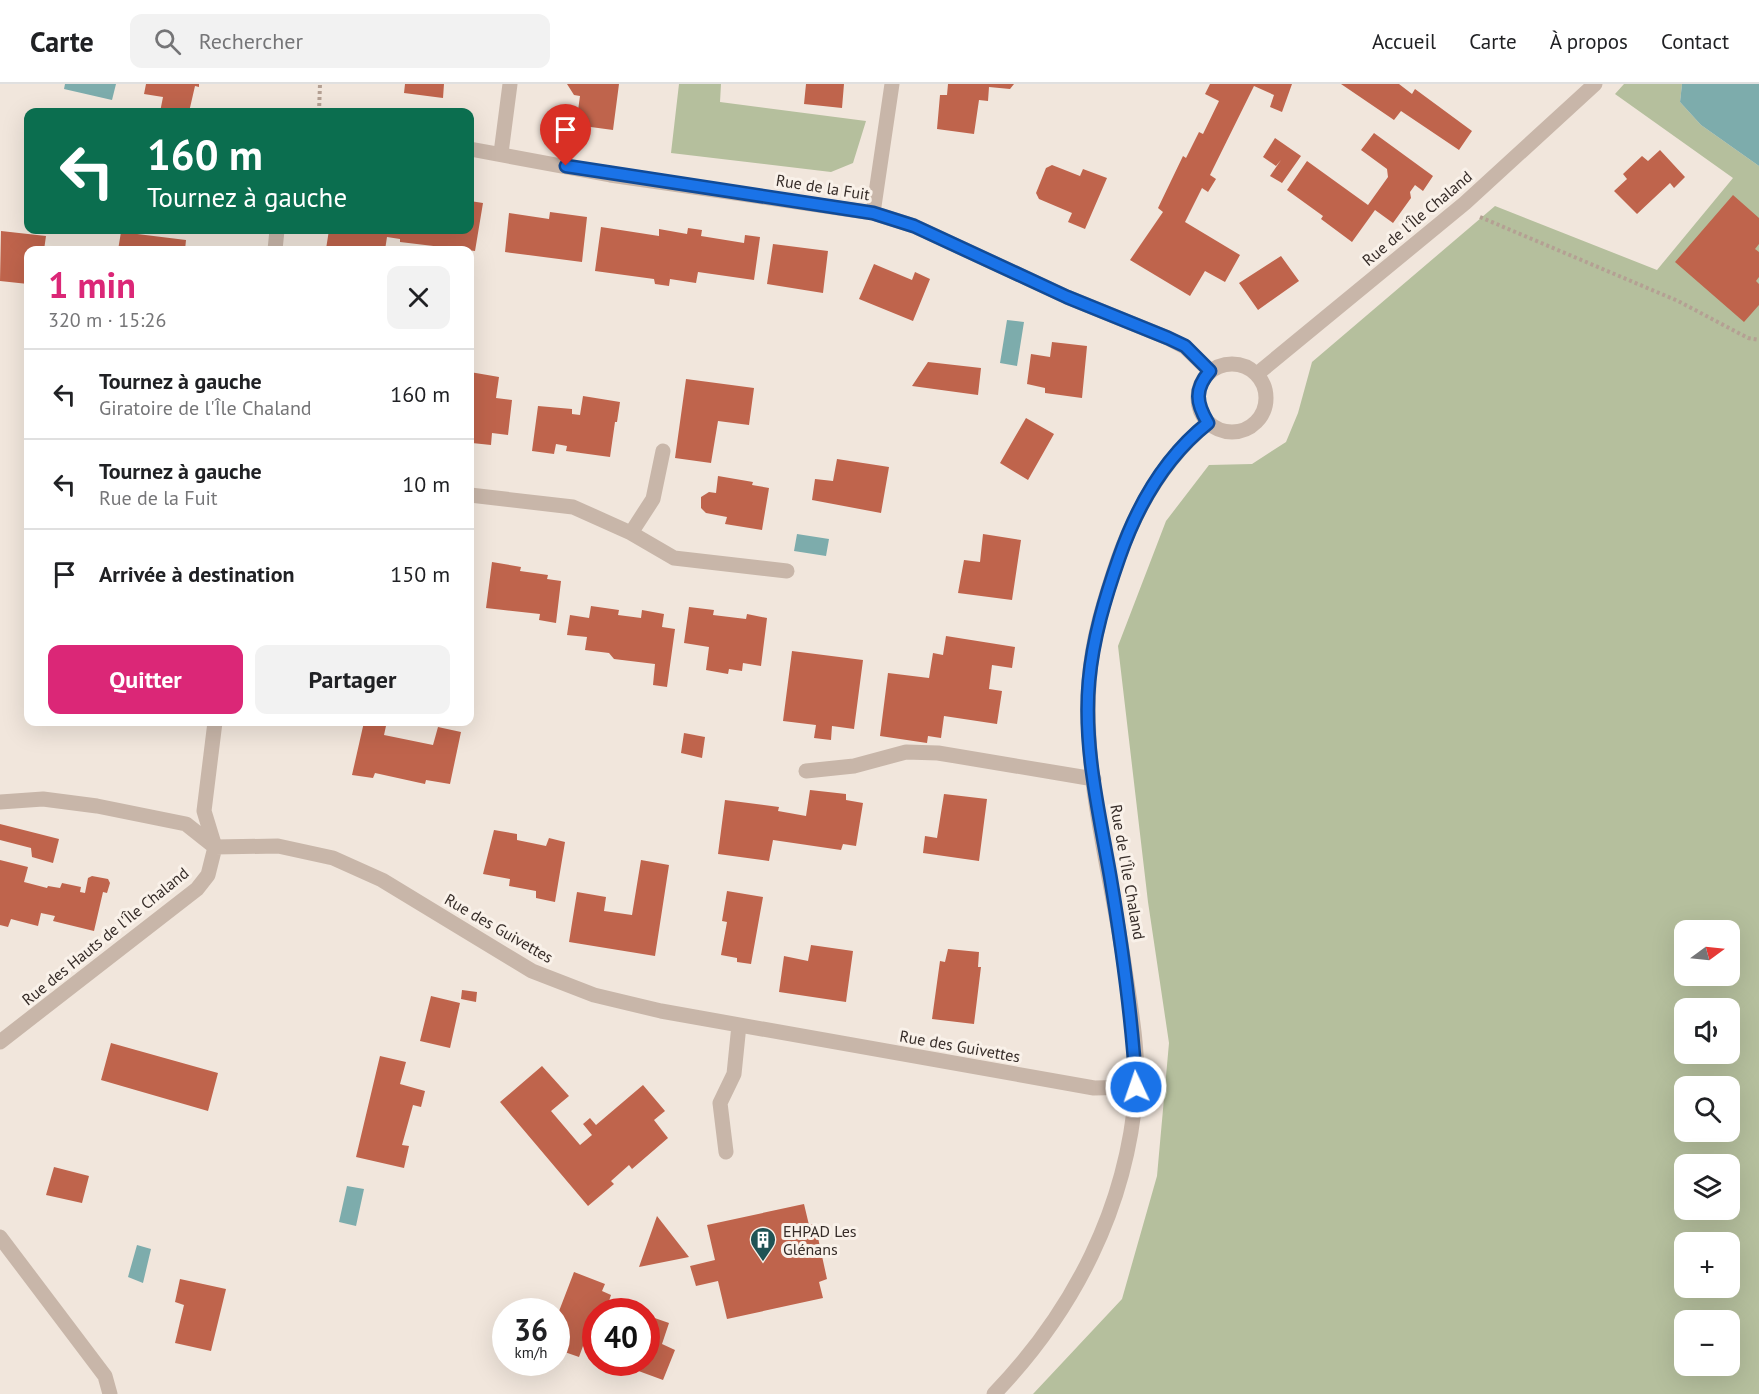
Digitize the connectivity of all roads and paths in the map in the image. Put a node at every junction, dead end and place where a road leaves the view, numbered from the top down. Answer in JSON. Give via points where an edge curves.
{"nodes":[{"id":1,"x":320,"y":84,"type":"edge"},
{"id":2,"x":510,"y":84,"type":"edge"},
{"id":3,"x":892,"y":84,"type":"edge"},
{"id":4,"x":1595,"y":84,"type":"edge"},
{"id":5,"x":319,"y":108,"type":"edge"},
{"id":6,"x":474,"y":149,"type":"edge"},
{"id":7,"x":501,"y":153,"type":"junction"},
{"id":8,"x":1465,"y":203,"type":"junction"},
{"id":9,"x":873,"y":213,"type":"junction"},
{"id":10,"x":1759,"y":340,"type":"edge"},
{"id":11,"x":1210,"y":371,"type":"junction"},
{"id":12,"x":1257,"y":374,"type":"junction"},
{"id":13,"x":1208,"y":423,"type":"junction"},
{"id":14,"x":663,"y":451,"type":"dead end"},
{"id":15,"x":474,"y":495,"type":"edge"},
{"id":16,"x":631,"y":533,"type":"junction"},
{"id":17,"x":787,"y":572,"type":"dead end"},
{"id":18,"x":215,"y":726,"type":"edge"},
{"id":19,"x":806,"y":771,"type":"dead end"},
{"id":20,"x":1094,"y":779,"type":"junction"},
{"id":21,"x":0,"y":802,"type":"edge"},
{"id":22,"x":215,"y":847,"type":"junction"},
{"id":23,"x":739,"y":1025,"type":"junction"},
{"id":24,"x":0,"y":1042,"type":"edge"},
{"id":25,"x":1136,"y":1087,"type":"junction"},
{"id":26,"x":726,"y":1152,"type":"dead end"},
{"id":27,"x":0,"y":1238,"type":"edge"},
{"id":28,"x":110,"y":1394,"type":"edge"},
{"id":29,"x":994,"y":1394,"type":"edge"}],
"edges":[{"from":1,"to":5,"type":"path"},
{"from":2,"to":7,"type":"street"},
{"from":3,"to":9,"type":"street"},
{"from":4,"to":8,"type":"street","name":"Rue de l'Île Chaland"},
{"from":6,"to":7,"type":"street","name":"Rue de la Fuit"},
{"from":7,"to":9,"type":"street","name":"Rue de la Fuit","via":[[610,175]]},
{"from":8,"to":10,"type":"path","via":[[1482,219],[1678,301]]},
{"from":8,"to":12,"type":"street","name":"Rue de l'Île Chaland"},
{"from":9,"to":11,"type":"street","name":"Rue de la Fuit","via":[[914,226],[1067,297],[1168,338],[1185,346]]},
{"from":11,"to":12,"type":"street","via":[[1234,364]]},
{"from":11,"to":13,"type":"street","via":[[1197,395]]},
{"from":12,"to":13,"type":"street","via":[[1266,402],[1253,425],[1233,432],[1218,430]]},
{"from":13,"to":20,"type":"street","name":"Rue de l'Île Chaland","via":[[1165,466],[1125,538],[1111,581],[1095,636],[1089,683],[1088,725]]},
{"from":14,"to":16,"type":"street","via":[[653,499]]},
{"from":15,"to":16,"type":"street","via":[[573,507]]},
{"from":16,"to":17,"type":"street","via":[[674,558]]},
{"from":18,"to":22,"type":"street","via":[[204,811]]},
{"from":19,"to":20,"type":"street","via":[[854,766],[906,752],[938,753]]},
{"from":20,"to":25,"type":"street","name":"Rue de l'Île Chaland","via":[[1125,964]]},
{"from":21,"to":22,"type":"street","via":[[54,800],[186,824]]},
{"from":22,"to":23,"type":"street","name":"Rue des Guivettes","via":[[278,846],[333,858],[382,880],[532,970],[594,995]]},
{"from":22,"to":24,"type":"street","name":"Rue des Hauts de l'Île Chaland","via":[[208,875],[197,889]]},
{"from":23,"to":25,"type":"street","name":"Rue des Guivettes","via":[[1094,1088]]},
{"from":23,"to":26,"type":"street","via":[[734,1074],[720,1103]]},
{"from":25,"to":29,"type":"street","name":"Rue de l'Île Chaland","via":[[1121,1176],[1096,1246],[1071,1298],[1029,1358]]},
{"from":27,"to":28,"type":"street","via":[[105,1376]]}]}
